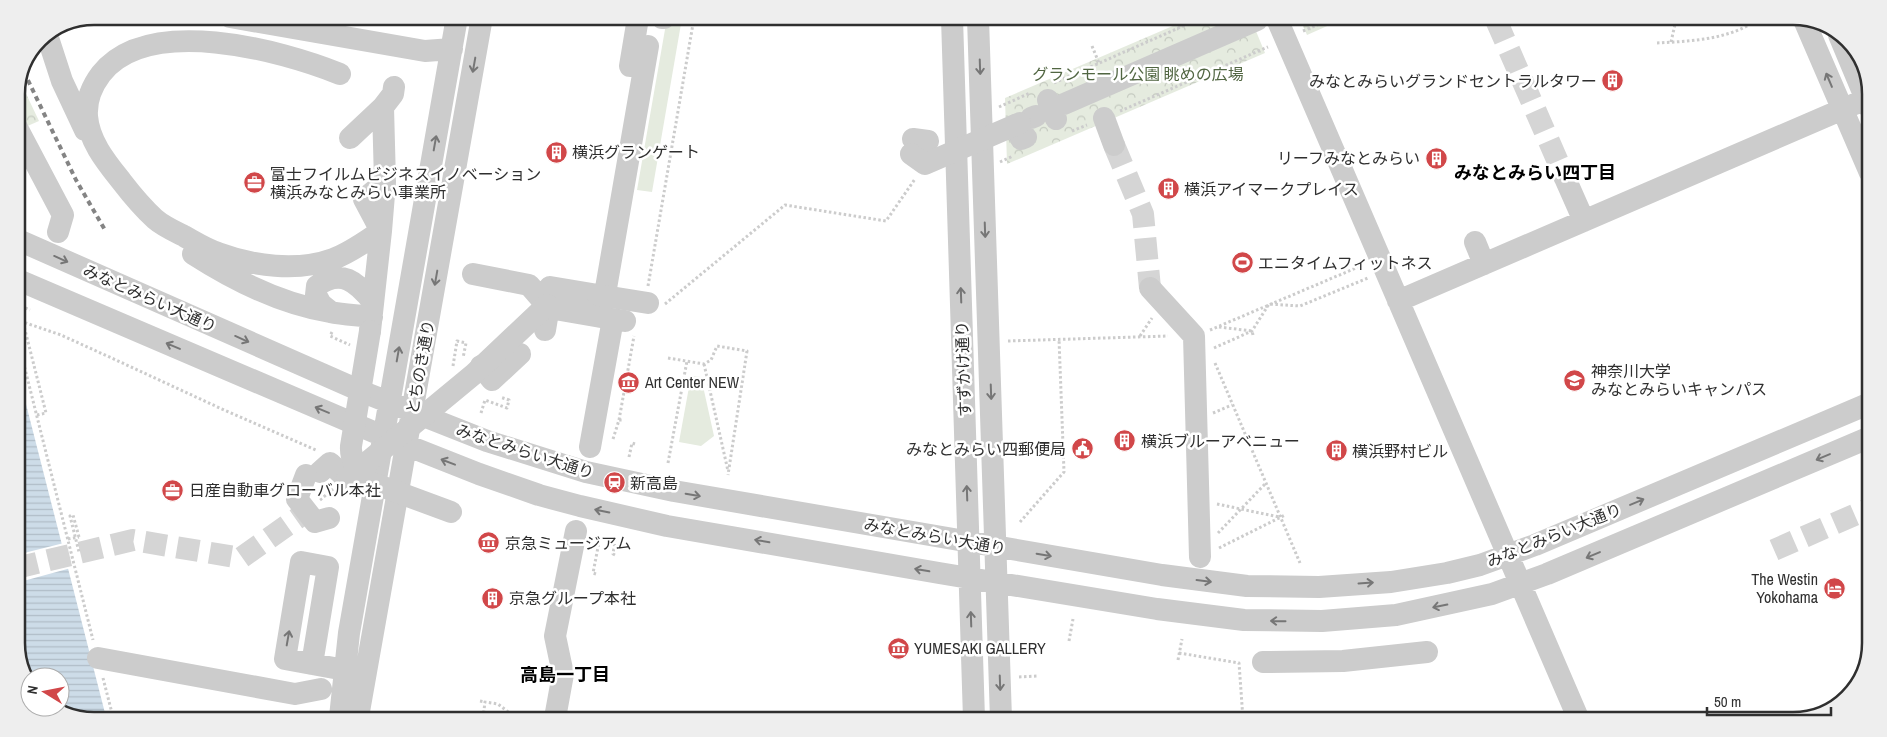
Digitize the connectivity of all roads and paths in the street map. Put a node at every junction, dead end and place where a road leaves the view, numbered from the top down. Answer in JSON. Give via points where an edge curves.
{"nodes":[{"id":1,"x":276,"y":25,"type":"edge"},
{"id":2,"x":350,"y":25,"type":"edge"},
{"id":3,"x":456,"y":25,"type":"edge"},
{"id":4,"x":481,"y":25,"type":"edge"},
{"id":5,"x":651,"y":25,"type":"edge"},
{"id":6,"x":651,"y":25,"type":"edge"},
{"id":7,"x":693,"y":25,"type":"edge"},
{"id":8,"x":952,"y":25,"type":"edge"},
{"id":9,"x":978,"y":25,"type":"edge"},
{"id":10,"x":1255,"y":25,"type":"edge"},
{"id":11,"x":1269,"y":25,"type":"edge"},
{"id":12,"x":1318,"y":25,"type":"edge"},
{"id":13,"x":1675,"y":25,"type":"edge"},
{"id":14,"x":1747,"y":25,"type":"edge"},
{"id":15,"x":1184,"y":26,"type":"edge"},
{"id":16,"x":1807,"y":26,"type":"edge"},
{"id":17,"x":1300,"y":33,"type":"dead end"},
{"id":18,"x":49,"y":42,"type":"edge"},
{"id":19,"x":1671,"y":42,"type":"junction"},
{"id":20,"x":1657,"y":43,"type":"dead end"},
{"id":21,"x":1092,"y":46,"type":"dead end"},
{"id":22,"x":1269,"y":47,"type":"dead end"},
{"id":23,"x":452,"y":49,"type":"junction"},
{"id":24,"x":1845,"y":49,"type":"edge"},
{"id":25,"x":1100,"y":63,"type":"junction"},
{"id":26,"x":340,"y":74,"type":"dead end"},
{"id":27,"x":1861,"y":84,"type":"edge"},
{"id":28,"x":394,"y":87,"type":"dead end"},
{"id":29,"x":1862,"y":103,"type":"edge"},
{"id":30,"x":383,"y":107,"type":"junction"},
{"id":31,"x":996,"y":108,"type":"dead end"},
{"id":32,"x":1842,"y":109,"type":"junction"},
{"id":33,"x":1042,"y":116,"type":"junction"},
{"id":34,"x":1104,"y":118,"type":"junction"},
{"id":35,"x":350,"y":138,"type":"dead end"},
{"id":36,"x":1114,"y":145,"type":"tunnel mouth"},
{"id":37,"x":25,"y":146,"type":"edge"},
{"id":38,"x":919,"y":150,"type":"joint"},
{"id":39,"x":1862,"y":155,"type":"edge"},
{"id":40,"x":25,"y":160,"type":"edge"},
{"id":41,"x":999,"y":162,"type":"dead end"},
{"id":42,"x":1565,"y":178,"type":"tunnel mouth"},
{"id":43,"x":1584,"y":221,"type":"junction"},
{"id":44,"x":381,"y":231,"type":"junction"},
{"id":45,"x":1475,"y":242,"type":"dead end"},
{"id":46,"x":25,"y":243,"type":"edge"},
{"id":47,"x":1484,"y":264,"type":"junction"},
{"id":48,"x":473,"y":274,"type":"dead end"},
{"id":49,"x":1369,"y":277,"type":"dead end"},
{"id":50,"x":25,"y":283,"type":"edge"},
{"id":51,"x":1150,"y":288,"type":"tunnel mouth"},
{"id":52,"x":594,"y":294,"type":"junction"},
{"id":53,"x":550,"y":298,"type":"junction"},
{"id":54,"x":647,"y":299,"type":"junction"},
{"id":55,"x":1398,"y":301,"type":"junction"},
{"id":56,"x":25,"y":308,"type":"edge"},
{"id":57,"x":30,"y":310,"type":"dead end"},
{"id":58,"x":620,"y":314,"type":"junction"},
{"id":59,"x":355,"y":322,"type":"junction"},
{"id":60,"x":25,"y":323,"type":"edge"},
{"id":61,"x":1217,"y":326,"type":"dead end"},
{"id":62,"x":25,"y":330,"type":"edge"},
{"id":63,"x":1252,"y":333,"type":"junction"},
{"id":64,"x":1059,"y":339,"type":"dead end"},
{"id":65,"x":1209,"y":350,"type":"dead end"},
{"id":66,"x":668,"y":358,"type":"dead end"},
{"id":67,"x":1212,"y":358,"type":"dead end"},
{"id":68,"x":687,"y":361,"type":"junction"},
{"id":69,"x":704,"y":364,"type":"junction"},
{"id":70,"x":511,"y":365,"type":"dead end"},
{"id":71,"x":25,"y":368,"type":"edge"},
{"id":72,"x":447,"y":368,"type":"dead end"},
{"id":73,"x":467,"y":369,"type":"junction"},
{"id":74,"x":1216,"y":380,"type":"dead end"},
{"id":75,"x":1222,"y":380,"type":"junction"},
{"id":76,"x":492,"y":394,"type":"dead end"},
{"id":77,"x":389,"y":402,"type":"junction"},
{"id":78,"x":1862,"y":407,"type":"edge"},
{"id":79,"x":412,"y":412,"type":"junction"},
{"id":80,"x":481,"y":413,"type":"dead end"},
{"id":81,"x":37,"y":415,"type":"junction"},
{"id":82,"x":383,"y":436,"type":"junction"},
{"id":83,"x":1862,"y":441,"type":"edge"},
{"id":84,"x":635,"y":444,"type":"dead end"},
{"id":85,"x":406,"y":445,"type":"junction"},
{"id":86,"x":601,"y":446,"type":"joint"},
{"id":87,"x":629,"y":457,"type":"dead end"},
{"id":88,"x":668,"y":463,"type":"dead end"},
{"id":89,"x":315,"y":467,"type":"junction"},
{"id":90,"x":352,"y":474,"type":"junction"},
{"id":91,"x":1266,"y":483,"type":"junction"},
{"id":92,"x":1213,"y":504,"type":"dead end"},
{"id":93,"x":1241,"y":510,"type":"junction"},
{"id":94,"x":302,"y":514,"type":"junction"},
{"id":95,"x":443,"y":514,"type":"dead end"},
{"id":96,"x":1285,"y":515,"type":"dead end"},
{"id":97,"x":328,"y":518,"type":"dead end"},
{"id":98,"x":1280,"y":518,"type":"junction"},
{"id":99,"x":1020,"y":522,"type":"dead end"},
{"id":100,"x":576,"y":531,"type":"dead end"},
{"id":101,"x":600,"y":537,"type":"dead end"},
{"id":102,"x":1214,"y":538,"type":"dead end"},
{"id":103,"x":68,"y":540,"type":"junction"},
{"id":104,"x":615,"y":541,"type":"dead end"},
{"id":105,"x":969,"y":541,"type":"junction"},
{"id":106,"x":996,"y":546,"type":"junction"},
{"id":107,"x":79,"y":552,"type":"dead end"},
{"id":108,"x":1207,"y":554,"type":"joint"},
{"id":109,"x":615,"y":555,"type":"dead end"},
{"id":110,"x":1508,"y":556,"type":"junction"},
{"id":111,"x":1300,"y":563,"type":"dead end"},
{"id":112,"x":596,"y":574,"type":"dead end"},
{"id":113,"x":970,"y":578,"type":"junction"},
{"id":114,"x":997,"y":582,"type":"junction"},
{"id":115,"x":1520,"y":585,"type":"junction"},
{"id":116,"x":1073,"y":619,"type":"dead end"},
{"id":117,"x":1182,"y":639,"type":"dead end"},
{"id":118,"x":1069,"y":641,"type":"dead end"},
{"id":119,"x":1427,"y":652,"type":"dead end"},
{"id":120,"x":1179,"y":653,"type":"junction"},
{"id":121,"x":98,"y":658,"type":"junction"},
{"id":122,"x":1178,"y":660,"type":"dead end"},
{"id":123,"x":1263,"y":662,"type":"dead end"},
{"id":124,"x":312,"y":664,"type":"dead end"},
{"id":125,"x":345,"y":670,"type":"junction"},
{"id":126,"x":1037,"y":676,"type":"dead end"},
{"id":127,"x":1016,"y":677,"type":"dead end"},
{"id":128,"x":321,"y":689,"type":"dead end"},
{"id":129,"x":480,"y":701,"type":"dead end"},
{"id":130,"x":485,"y":702,"type":"junction"},
{"id":131,"x":112,"y":712,"type":"edge"},
{"id":132,"x":341,"y":712,"type":"edge"},
{"id":133,"x":359,"y":712,"type":"edge"},
{"id":134,"x":483,"y":712,"type":"edge"},
{"id":135,"x":508,"y":712,"type":"edge"},
{"id":136,"x":556,"y":712,"type":"edge"},
{"id":137,"x":974,"y":712,"type":"edge"},
{"id":138,"x":1001,"y":712,"type":"edge"},
{"id":139,"x":1242,"y":712,"type":"edge"},
{"id":140,"x":1576,"y":712,"type":"edge"}],
"edges":[{"from":1,"to":23,"type":"street","via":[[425,51]]},
{"from":2,"to":23,"type":"street","via":[[427,38]]},
{"from":3,"to":23,"type":"street","name":"とちのき通り"},
{"from":4,"to":79,"type":"street","name":"とちのき通り","one_way":true},
{"from":5,"to":52,"type":"street"},
{"from":6,"to":58,"type":"street"},
{"from":7,"to":54,"type":"path"},
{"from":105,"to":8,"type":"street","name":"すずかけ通り","one_way":true},
{"from":9,"to":106,"type":"street","name":"すずかけ通り","one_way":true},
{"from":10,"to":33,"type":"street"},
{"from":11,"to":55,"type":"street"},
{"from":12,"to":17,"type":"path"},
{"from":13,"to":19,"type":"path"},
{"from":14,"to":19,"type":"path","via":[[1726,35]]},
{"from":15,"to":25,"type":"path"},
{"from":32,"to":16,"type":"street","one_way":true},
{"from":18,"to":59,"type":"street","via":[[62,81],[86,133],[112,174],[154,222],[183,248],[224,273],[278,298]]},
{"from":19,"to":20,"type":"path"},
{"from":21,"to":25,"type":"path"},
{"from":22,"to":34,"type":"path"},
{"from":77,"to":23,"type":"street","name":"とちのき通り","one_way":true},
{"from":24,"to":27,"type":"street"},
{"from":25,"to":33,"type":"path"},
{"from":26,"to":44,"type":"street","via":[[249,47],[199,42],[150,46],[119,57],[96,81],[88,103],[88,127],[110,166],[156,219],[218,254],[272,266],[309,265],[346,253]]},
{"from":28,"to":30,"type":"street"},
{"from":29,"to":32,"type":"street"},
{"from":30,"to":35,"type":"street"},
{"from":30,"to":44,"type":"street","via":[[385,182]]},
{"from":31,"to":33,"type":"path"},
{"from":32,"to":39,"type":"street"},
{"from":32,"to":43,"type":"street"},
{"from":33,"to":34,"type":"path"},
{"from":33,"to":38,"type":"street","bridge":true},
{"from":33,"to":41,"type":"path"},
{"from":34,"to":36,"type":"street"},
{"from":37,"to":40,"type":"street","via":[[60,224]]},
{"from":38,"to":54,"type":"path","via":[[886,221],[785,205],[663,306]]},
{"from":42,"to":43,"type":"street"},
{"from":43,"to":47,"type":"street"},
{"from":44,"to":59,"type":"street"},
{"from":45,"to":47,"type":"street"},
{"from":46,"to":77,"type":"street","name":"みなとみらい大通り","one_way":true},
{"from":47,"to":55,"type":"street"},
{"from":48,"to":53,"type":"street","via":[[529,284]]},
{"from":49,"to":63,"type":"path","via":[[1300,306],[1269,304]]},
{"from":82,"to":50,"type":"street","name":"みなとみらい大通り","one_way":true},
{"from":51,"to":108,"type":"street","via":[[1194,336]]},
{"from":52,"to":53,"type":"street"},
{"from":52,"to":58,"type":"street","bridge":true},
{"from":53,"to":58,"type":"street"},
{"from":53,"to":73,"type":"street","bridge":true,"via":[[547,304]]},
{"from":54,"to":58,"type":"street","bridge":true},
{"from":55,"to":110,"type":"street"},
{"from":56,"to":57,"type":"path"},
{"from":58,"to":86,"type":"street"},
{"from":58,"to":86,"type":"path","via":[[621,420]]},
{"from":59,"to":90,"type":"street","bridge":true},
{"from":60,"to":89,"type":"path","via":[[116,360]]},
{"from":61,"to":63,"type":"path"},
{"from":62,"to":81,"type":"path","via":[[46,413]]},
{"from":63,"to":65,"type":"path"},
{"from":64,"to":99,"type":"path","via":[[1064,472]]},
{"from":66,"to":68,"type":"path"},
{"from":67,"to":75,"type":"path"},
{"from":68,"to":69,"type":"path"},
{"from":68,"to":88,"type":"path"},
{"from":69,"to":69,"type":"path","via":[[711,360],[717,346],[747,351],[728,474]]},
{"from":70,"to":73,"type":"street","via":[[492,380]]},
{"from":71,"to":81,"type":"path"},
{"from":72,"to":73,"type":"path"},
{"from":73,"to":73,"type":"path","via":[[457,341],[466,343]]},
{"from":73,"to":90,"type":"street","bridge":true},
{"from":74,"to":75,"type":"path"},
{"from":75,"to":91,"type":"path"},
{"from":76,"to":80,"type":"path","via":[[510,400],[507,408],[486,400]]},
{"from":77,"to":79,"type":"street","name":"みなとみらい大通り"},
{"from":77,"to":82,"type":"street","name":"とちのき通り"},
{"from":110,"to":78,"type":"street","name":"みなとみらい大通り","one_way":true},
{"from":79,"to":85,"type":"street","name":"とちのき通り"},
{"from":79,"to":105,"type":"street","name":"みなとみらい大通り","one_way":true,"via":[[487,441],[586,472],[674,492]]},
{"from":81,"to":103,"type":"path"},
{"from":82,"to":85,"type":"street","name":"みなとみらい大通り"},
{"from":82,"to":125,"type":"street"},
{"from":83,"to":115,"type":"street","name":"みなとみらい大通り","one_way":true},
{"from":84,"to":87,"type":"path","via":[[632,443]]},
{"from":113,"to":85,"type":"street","name":"みなとみらい大通り","one_way":true,"via":[[667,526],[580,506],[479,474]]},
{"from":85,"to":133,"type":"street","name":"とちのき通り"},
{"from":89,"to":90,"type":"street","via":[[330,463]]},
{"from":89,"to":94,"type":"street","bridge":true,"via":[[297,499]]},
{"from":90,"to":94,"type":"path","bridge":true},
{"from":90,"to":95,"type":"street","bridge":true},
{"from":91,"to":93,"type":"path"},
{"from":91,"to":98,"type":"path"},
{"from":92,"to":93,"type":"path"},
{"from":93,"to":98,"type":"path"},
{"from":93,"to":102,"type":"path"},
{"from":94,"to":97,"type":"street","bridge":true,"via":[[315,522]]},
{"from":96,"to":98,"type":"path"},
{"from":98,"to":108,"type":"path"},
{"from":98,"to":111,"type":"path"},
{"from":100,"to":136,"type":"street","via":[[555,636],[563,674]]},
{"from":101,"to":112,"type":"path","via":[[593,573]]},
{"from":103,"to":107,"type":"path","bridge":true,"via":[[78,537],[73,515],[70,516]]},
{"from":103,"to":121,"type":"path"},
{"from":104,"to":109,"type":"path"},
{"from":105,"to":106,"type":"street","name":"みなとみらい大通り"},
{"from":105,"to":113,"type":"street","name":"すずかけ通り"},
{"from":106,"to":110,"type":"street","name":"みなとみらい大通り","one_way":true,"via":[[1162,575],[1247,586],[1319,587],[1391,582],[1447,573]]},
{"from":106,"to":114,"type":"street","name":"すずかけ通り"},
{"from":110,"to":115,"type":"street"},
{"from":113,"to":114,"type":"street","name":"みなとみらい大通り"},
{"from":137,"to":113,"type":"street","name":"すずかけ通り","one_way":true},
{"from":115,"to":114,"type":"street","name":"みなとみらい大通り","one_way":true,"via":[[1474,599],[1396,615],[1322,621],[1244,620]]},
{"from":114,"to":138,"type":"street","one_way":true},
{"from":115,"to":140,"type":"street"},
{"from":116,"to":118,"type":"path"},
{"from":117,"to":120,"type":"path"},
{"from":119,"to":123,"type":"street","bridge":true,"via":[[1344,665]]},
{"from":120,"to":122,"type":"path"},
{"from":120,"to":139,"type":"path","via":[[1239,663]]},
{"from":121,"to":128,"type":"street","via":[[295,694]]},
{"from":121,"to":131,"type":"path"},
{"from":124,"to":125,"type":"street"},
{"from":125,"to":132,"type":"street"},
{"from":126,"to":127,"type":"path"},
{"from":129,"to":130,"type":"path"},
{"from":130,"to":134,"type":"path"},
{"from":130,"to":135,"type":"path","via":[[498,704]]}]}
